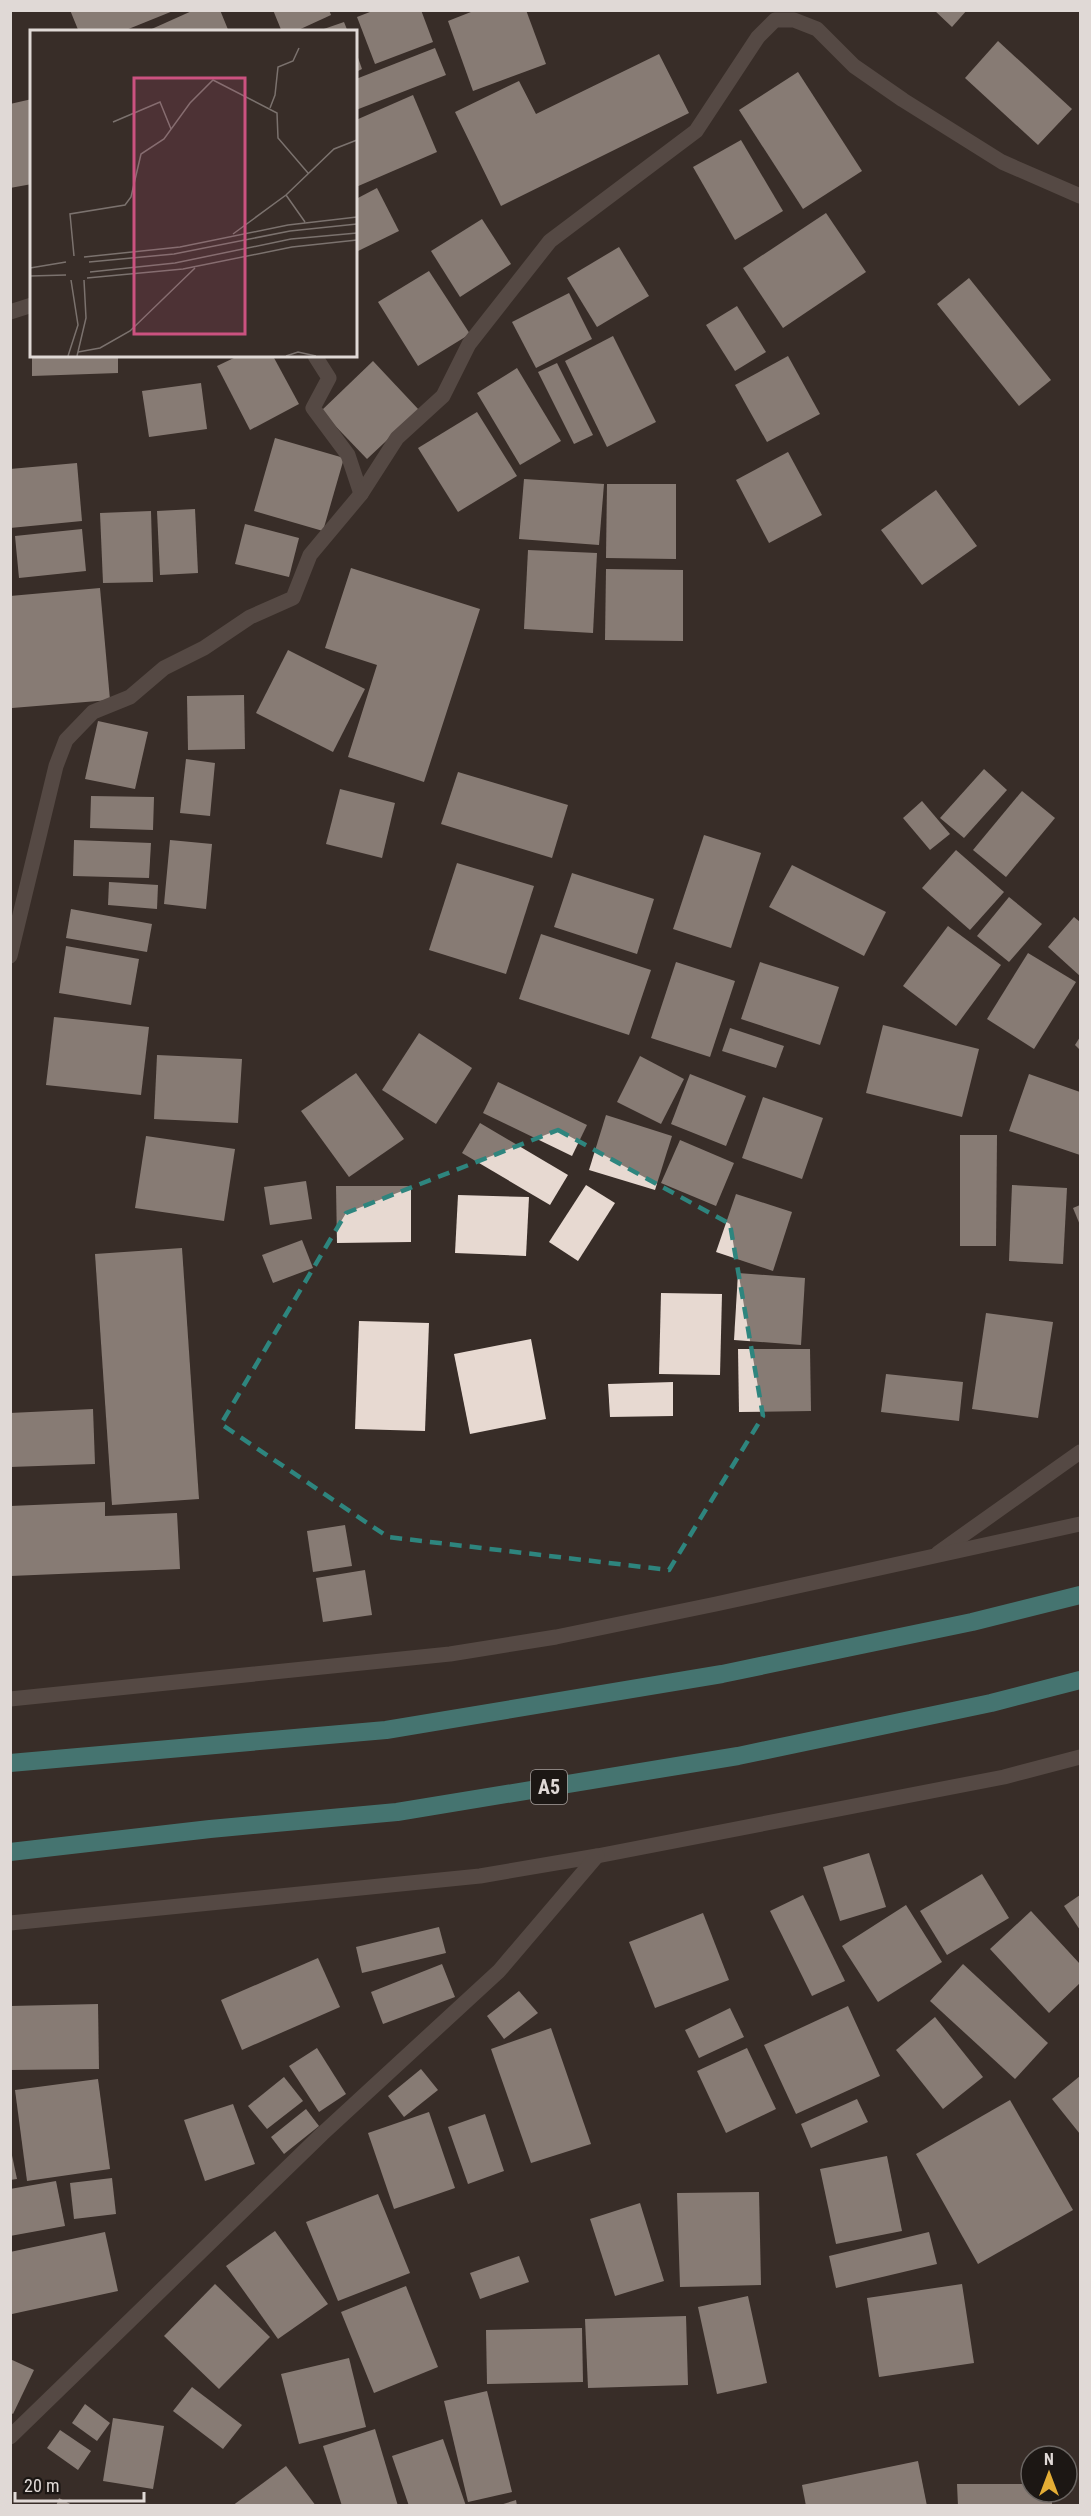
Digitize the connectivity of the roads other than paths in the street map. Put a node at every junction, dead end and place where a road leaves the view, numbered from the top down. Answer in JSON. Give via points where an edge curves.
{"nodes":[{"id":1,"x":1080,"y":196,"type":"edge"},
{"id":2,"x":30,"y":306,"type":"edge"},
{"id":3,"x":10,"y":312,"type":"edge"},
{"id":4,"x":316,"y":357,"type":"edge"},
{"id":5,"x":361,"y":494,"type":"junction"},
{"id":6,"x":10,"y":956,"type":"edge"},
{"id":7,"x":1080,"y":1452,"type":"edge"},
{"id":8,"x":1080,"y":1524,"type":"edge"},
{"id":9,"x":933,"y":1556,"type":"junction"},
{"id":10,"x":1080,"y":1595,"type":"edge"},
{"id":11,"x":1080,"y":1680,"type":"edge"},
{"id":12,"x":10,"y":1699,"type":"edge"},
{"id":13,"x":1080,"y":1757,"type":"edge"},
{"id":14,"x":10,"y":1763,"type":"edge"},
{"id":15,"x":10,"y":1852,"type":"edge"},
{"id":16,"x":597,"y":1856,"type":"junction"},
{"id":17,"x":10,"y":1923,"type":"edge"},
{"id":18,"x":10,"y":2437,"type":"edge"}],
"edges":[{"from":1,"to":5,"type":"street","via":[[1002,162],[903,100],[854,66],[817,29],[794,20],[775,20],[758,37],[696,131],[550,240],[469,344],[443,396],[397,438]]},
{"from":2,"to":3,"type":"street"},
{"from":4,"to":5,"type":"street","via":[[329,378],[314,408],[348,455]]},
{"from":5,"to":6,"type":"street","via":[[310,555],[293,598],[250,617],[204,648],[164,668],[130,697],[93,712],[66,740],[56,766]]},
{"from":7,"to":9,"type":"street"},
{"from":8,"to":9,"type":"street"},
{"from":9,"to":12,"type":"street","via":[[568,1634],[450,1654]]},
{"from":10,"to":14,"type":"highway","via":[[972,1622],[722,1674],[386,1730]]},
{"from":11,"to":15,"type":"highway","number":"A5","via":[[991,1703],[738,1756],[397,1812]]},
{"from":13,"to":16,"type":"street","via":[[1004,1777]]},
{"from":16,"to":17,"type":"street","via":[[480,1876]]},
{"from":16,"to":18,"type":"street","via":[[499,1971],[322,2134]]}]}
